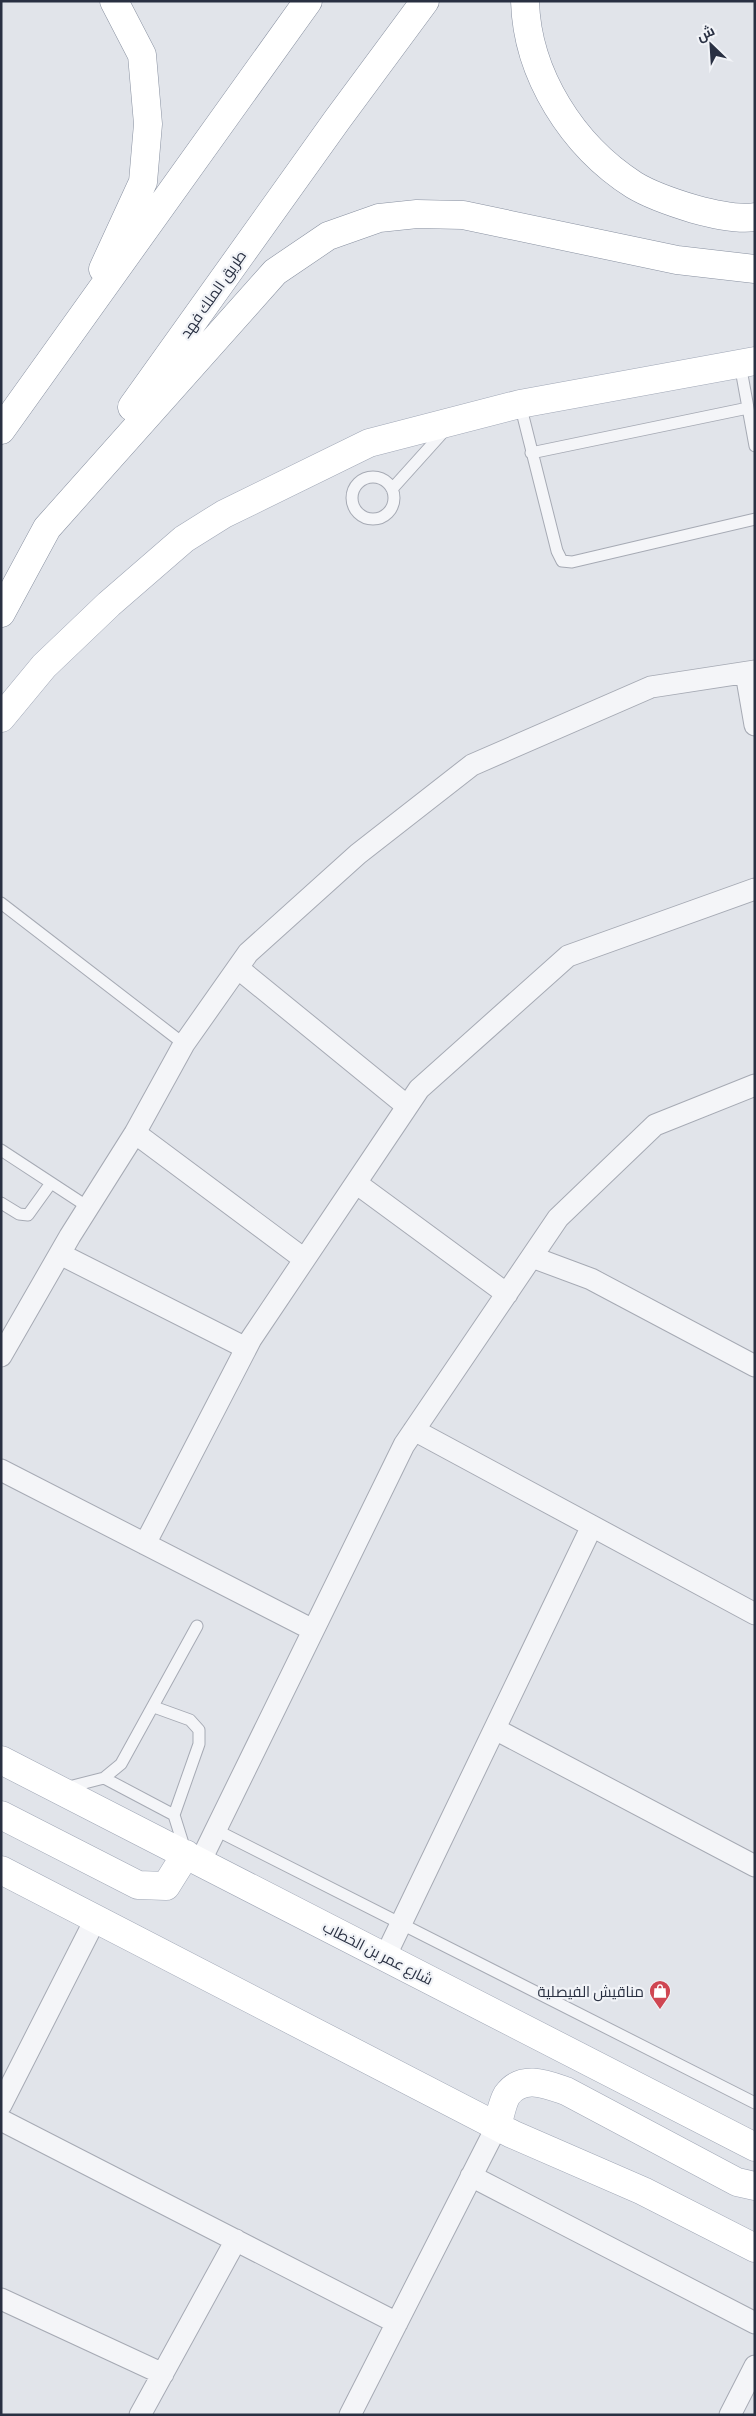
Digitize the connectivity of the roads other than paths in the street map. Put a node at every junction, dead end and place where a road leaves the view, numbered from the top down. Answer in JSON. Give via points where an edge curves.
{"nodes":[{"id":1,"x":114,"y":1,"type":"edge"},
{"id":2,"x":308,"y":1,"type":"edge"},
{"id":3,"x":425,"y":1,"type":"edge"},
{"id":4,"x":525,"y":1,"type":"edge"},
{"id":5,"x":755,"y":217,"type":"edge"},
{"id":6,"x":755,"y":269,"type":"edge"},
{"id":7,"x":79,"y":323,"type":"junction"},
{"id":8,"x":748,"y":362,"type":"edge"},
{"id":9,"x":520,"y":404,"type":"junction"},
{"id":10,"x":748,"y":408,"type":"junction"},
{"id":11,"x":454,"y":420,"type":"junction"},
{"id":12,"x":1,"y":430,"type":"edge"},
{"id":13,"x":755,"y":446,"type":"edge"},
{"id":14,"x":530,"y":453,"type":"junction"},
{"id":15,"x":392,"y":489,"type":"dead end"},
{"id":16,"x":755,"y":519,"type":"edge"},
{"id":17,"x":46,"y":528,"type":"junction"},
{"id":18,"x":1,"y":586,"type":"edge"},
{"id":19,"x":1,"y":613,"type":"edge"},
{"id":20,"x":750,"y":672,"type":"edge"},
{"id":21,"x":1,"y":718,"type":"edge"},
{"id":22,"x":755,"y":725,"type":"edge"},
{"id":23,"x":755,"y":889,"type":"edge"},
{"id":24,"x":1,"y":904,"type":"edge"},
{"id":25,"x":239,"y":969,"type":"junction"},
{"id":26,"x":184,"y":1044,"type":"junction"},
{"id":27,"x":755,"y":1085,"type":"edge"},
{"id":28,"x":407,"y":1106,"type":"junction"},
{"id":29,"x":135,"y":1133,"type":"junction"},
{"id":30,"x":1,"y":1150,"type":"edge"},
{"id":31,"x":51,"y":1183,"type":"junction"},
{"id":32,"x":356,"y":1183,"type":"junction"},
{"id":33,"x":1,"y":1203,"type":"edge"},
{"id":34,"x":88,"y":1207,"type":"junction"},
{"id":35,"x":60,"y":1254,"type":"junction"},
{"id":36,"x":532,"y":1257,"type":"junction"},
{"id":37,"x":304,"y":1259,"type":"junction"},
{"id":38,"x":507,"y":1294,"type":"junction"},
{"id":39,"x":4,"y":1342,"type":"edge"},
{"id":40,"x":246,"y":1348,"type":"junction"},
{"id":41,"x":755,"y":1366,"type":"edge"},
{"id":42,"x":414,"y":1430,"type":"junction"},
{"id":43,"x":1,"y":1470,"type":"edge"},
{"id":44,"x":592,"y":1526,"type":"junction"},
{"id":45,"x":145,"y":1544,"type":"junction"},
{"id":46,"x":755,"y":1614,"type":"edge"},
{"id":47,"x":197,"y":1626,"type":"dead end"},
{"id":48,"x":314,"y":1630,"type":"junction"},
{"id":49,"x":154,"y":1707,"type":"junction"},
{"id":50,"x":495,"y":1729,"type":"junction"},
{"id":51,"x":1,"y":1760,"type":"edge"},
{"id":52,"x":104,"y":1778,"type":"junction"},
{"id":53,"x":58,"y":1789,"type":"junction"},
{"id":54,"x":1,"y":1815,"type":"edge"},
{"id":55,"x":174,"y":1815,"type":"junction"},
{"id":56,"x":216,"y":1830,"type":"junction"},
{"id":57,"x":193,"y":1858,"type":"junction"},
{"id":58,"x":755,"y":1866,"type":"edge"},
{"id":59,"x":1,"y":1870,"type":"edge"},
{"id":60,"x":96,"y":1918,"type":"junction"},
{"id":61,"x":401,"y":1924,"type":"junction"},
{"id":62,"x":385,"y":1957,"type":"junction"},
{"id":63,"x":755,"y":2103,"type":"edge"},
{"id":64,"x":1,"y":2105,"type":"edge"},
{"id":65,"x":1,"y":2120,"type":"edge"},
{"id":66,"x":497,"y":2126,"type":"junction"},
{"id":67,"x":755,"y":2147,"type":"edge"},
{"id":68,"x":471,"y":2176,"type":"junction"},
{"id":69,"x":755,"y":2186,"type":"edge"},
{"id":70,"x":236,"y":2240,"type":"junction"},
{"id":71,"x":755,"y":2248,"type":"edge"},
{"id":72,"x":1,"y":2299,"type":"edge"},
{"id":73,"x":398,"y":2323,"type":"junction"},
{"id":74,"x":755,"y":2323,"type":"edge"},
{"id":75,"x":755,"y":2366,"type":"edge"},
{"id":76,"x":163,"y":2374,"type":"junction"},
{"id":77,"x":354,"y":2413,"type":"edge"},
{"id":78,"x":140,"y":2415,"type":"edge"},
{"id":79,"x":730,"y":2415,"type":"edge"}],
"edges":[{"from":1,"to":7,"type":"main road","via":[[142,55],[148,124],[142,182]]},
{"from":2,"to":7,"type":"main road"},
{"from":3,"to":17,"type":"main road","name":"طريق الملك فهد"},
{"from":4,"to":5,"type":"main road","via":[[525,18],[536,64],[557,105],[576,133],[601,160],[635,185],[674,203],[709,214]]},
{"from":6,"to":17,"type":"main road","via":[[677,260],[463,215],[417,214],[378,218],[328,236],[275,272]]},
{"from":7,"to":12,"type":"main road"},
{"from":8,"to":9,"type":"main road"},
{"from":8,"to":10,"type":"lane"},
{"from":9,"to":11,"type":"main road"},
{"from":9,"to":14,"type":"lane"},
{"from":10,"to":13,"type":"lane"},
{"from":10,"to":14,"type":"lane"},
{"from":11,"to":15,"type":"lane"},
{"from":11,"to":21,"type":"main road","via":[[369,443],[224,514],[184,539],[44,666]]},
{"from":14,"to":16,"type":"lane","via":[[562,561],[572,562]]},
{"from":17,"to":18,"type":"main road","name":"طريق الملك فهد"},
{"from":17,"to":19,"type":"main road"},
{"from":20,"to":22,"type":"street"},
{"from":20,"to":25,"type":"street","via":[[651,687],[472,766],[358,854],[248,953]]},
{"from":23,"to":28,"type":"street","via":[[568,956],[419,1089]]},
{"from":24,"to":26,"type":"lane"},
{"from":25,"to":26,"type":"street"},
{"from":25,"to":28,"type":"street"},
{"from":26,"to":29,"type":"street"},
{"from":27,"to":36,"type":"street","via":[[655,1125],[558,1218]]},
{"from":28,"to":32,"type":"street"},
{"from":29,"to":34,"type":"street"},
{"from":29,"to":37,"type":"street"},
{"from":30,"to":31,"type":"lane"},
{"from":31,"to":33,"type":"lane","via":[[28,1215]]},
{"from":31,"to":34,"type":"lane"},
{"from":32,"to":37,"type":"street"},
{"from":32,"to":38,"type":"street"},
{"from":34,"to":35,"type":"street"},
{"from":35,"to":39,"type":"street"},
{"from":35,"to":40,"type":"street"},
{"from":36,"to":38,"type":"street"},
{"from":36,"to":41,"type":"street","via":[[591,1279]]},
{"from":37,"to":40,"type":"street"},
{"from":38,"to":42,"type":"street"},
{"from":40,"to":45,"type":"street"},
{"from":42,"to":44,"type":"street"},
{"from":42,"to":48,"type":"street"},
{"from":43,"to":45,"type":"street"},
{"from":44,"to":46,"type":"street"},
{"from":44,"to":50,"type":"street"},
{"from":45,"to":48,"type":"street"},
{"from":47,"to":49,"type":"lane"},
{"from":48,"to":56,"type":"street"},
{"from":49,"to":52,"type":"lane","via":[[121,1764]]},
{"from":49,"to":55,"type":"lane","via":[[190,1720],[198,1730],[199,1744]]},
{"from":50,"to":58,"type":"street"},
{"from":50,"to":61,"type":"street"},
{"from":51,"to":53,"type":"main road","name":"شارع عمر بن الخطاب"},
{"from":52,"to":53,"type":"lane"},
{"from":52,"to":55,"type":"lane"},
{"from":53,"to":57,"type":"main road","name":"شارع عمر بن الخطاب"},
{"from":54,"to":57,"type":"main road","via":[[138,1885],[166,1886]]},
{"from":55,"to":57,"type":"lane"},
{"from":56,"to":57,"type":"street"},
{"from":56,"to":61,"type":"lane"},
{"from":57,"to":62,"type":"main road","name":"شارع عمر بن الخطاب"},
{"from":59,"to":60,"type":"main road"},
{"from":60,"to":64,"type":"street"},
{"from":60,"to":66,"type":"main road"},
{"from":61,"to":62,"type":"street"},
{"from":61,"to":63,"type":"lane"},
{"from":62,"to":67,"type":"main road","name":"شارع عمر بن الخطاب"},
{"from":65,"to":70,"type":"street"},
{"from":66,"to":68,"type":"street"},
{"from":66,"to":69,"type":"main road","via":[[507,2096],[522,2083],[538,2081],[566,2091],[736,2182]]},
{"from":66,"to":71,"type":"main road","via":[[643,2191]]},
{"from":68,"to":73,"type":"street"},
{"from":68,"to":74,"type":"street"},
{"from":70,"to":73,"type":"street"},
{"from":70,"to":76,"type":"street"},
{"from":72,"to":76,"type":"street"},
{"from":73,"to":77,"type":"street"},
{"from":75,"to":79,"type":"street"},
{"from":76,"to":78,"type":"street"}]}
